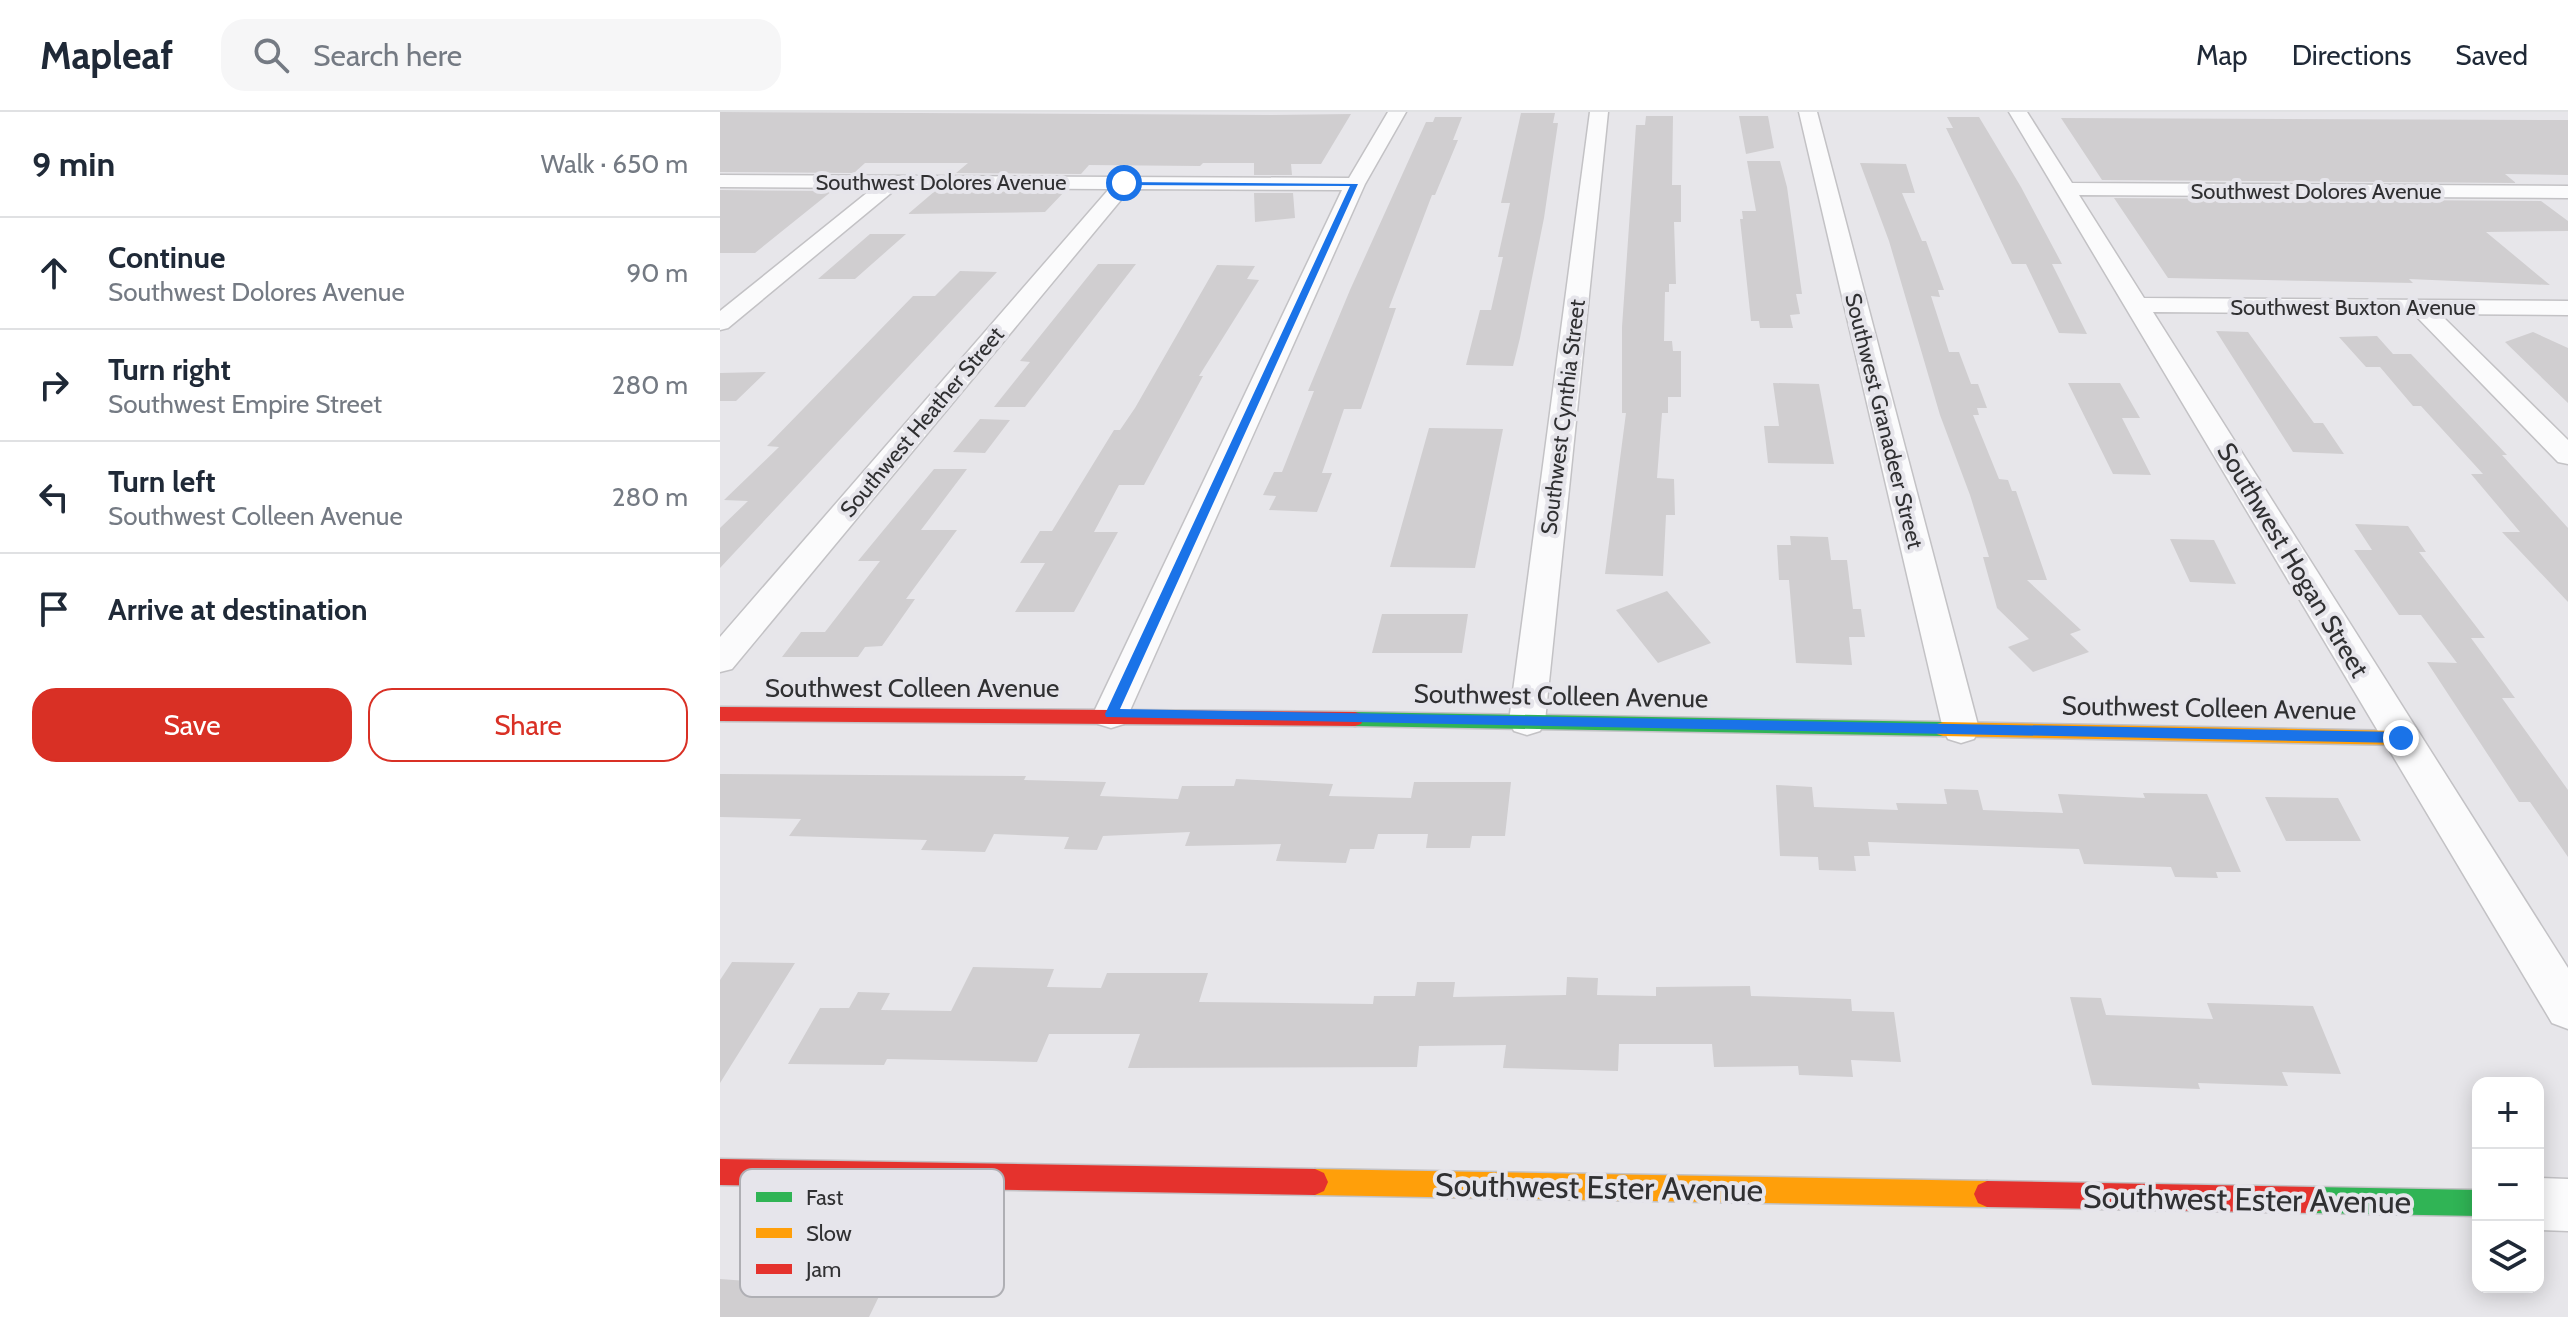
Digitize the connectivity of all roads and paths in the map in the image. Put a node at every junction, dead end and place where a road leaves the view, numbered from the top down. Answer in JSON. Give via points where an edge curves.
{"nodes":[{"id":1,"x":1397,"y":112,"type":"edge"},
{"id":2,"x":1599,"y":112,"type":"edge"},
{"id":3,"x":1808,"y":112,"type":"edge"},
{"id":4,"x":2018,"y":112,"type":"edge"},
{"id":5,"x":720,"y":181,"type":"edge"},
{"id":6,"x":893,"y":181,"type":"junction"},
{"id":7,"x":1124,"y":183,"type":"junction"},
{"id":8,"x":1355,"y":184,"type":"junction"},
{"id":9,"x":2065,"y":189,"type":"junction"},
{"id":10,"x":2568,"y":192,"type":"edge"},
{"id":11,"x":2138,"y":305,"type":"junction"},
{"id":12,"x":2420,"y":307,"type":"junction"},
{"id":13,"x":2568,"y":308,"type":"edge"},
{"id":14,"x":720,"y":323,"type":"edge"},
{"id":15,"x":2568,"y":456,"type":"edge"},
{"id":16,"x":720,"y":660,"type":"edge"},
{"id":17,"x":720,"y":714,"type":"edge"},
{"id":18,"x":1111,"y":714,"type":"junction"},
{"id":19,"x":1527,"y":721,"type":"junction"},
{"id":20,"x":1961,"y":729,"type":"junction"},
{"id":21,"x":2401,"y":738,"type":"junction"},
{"id":22,"x":2568,"y":1008,"type":"edge"},
{"id":23,"x":720,"y":1172,"type":"edge"},
{"id":24,"x":740,"y":1172,"type":"edge"},
{"id":25,"x":1004,"y":1177,"type":"edge"},
{"id":26,"x":2472,"y":1203,"type":"edge"},
{"id":27,"x":2544,"y":1204,"type":"edge"},
{"id":28,"x":2568,"y":1205,"type":"edge"}],
"edges":[{"from":1,"to":8,"type":"street"},
{"from":2,"to":19,"type":"street","name":"Southwest Cynthia Street"},
{"from":3,"to":20,"type":"street","name":"Southwest Granadeer Street"},
{"from":4,"to":9,"type":"street","name":"Southwest Hogan Street"},
{"from":5,"to":6,"type":"street","name":"Southwest Dolores Avenue"},
{"from":6,"to":7,"type":"street","name":"Southwest Dolores Avenue"},
{"from":6,"to":14,"type":"street"},
{"from":7,"to":8,"type":"street","name":"Southwest Dolores Avenue"},
{"from":7,"to":16,"type":"street","name":"Southwest Heather Street"},
{"from":8,"to":18,"type":"street"},
{"from":9,"to":10,"type":"street","name":"Southwest Dolores Avenue"},
{"from":9,"to":11,"type":"street","name":"Southwest Hogan Street"},
{"from":11,"to":12,"type":"street","name":"Southwest Buxton Avenue"},
{"from":11,"to":21,"type":"street","name":"Southwest Hogan Street"},
{"from":12,"to":13,"type":"street","name":"Southwest Buxton Avenue"},
{"from":12,"to":15,"type":"street"},
{"from":17,"to":18,"type":"street","name":"Southwest Colleen Avenue"},
{"from":18,"to":19,"type":"street","name":"Southwest Colleen Avenue"},
{"from":19,"to":20,"type":"street","name":"Southwest Colleen Avenue"},
{"from":20,"to":21,"type":"street","name":"Southwest Colleen Avenue"},
{"from":21,"to":22,"type":"street","name":"Southwest Hogan Street"},
{"from":23,"to":24,"type":"street","name":"Southwest Ester Avenue"},
{"from":25,"to":26,"type":"street","name":"Southwest Ester Avenue"},
{"from":27,"to":28,"type":"street"}]}
